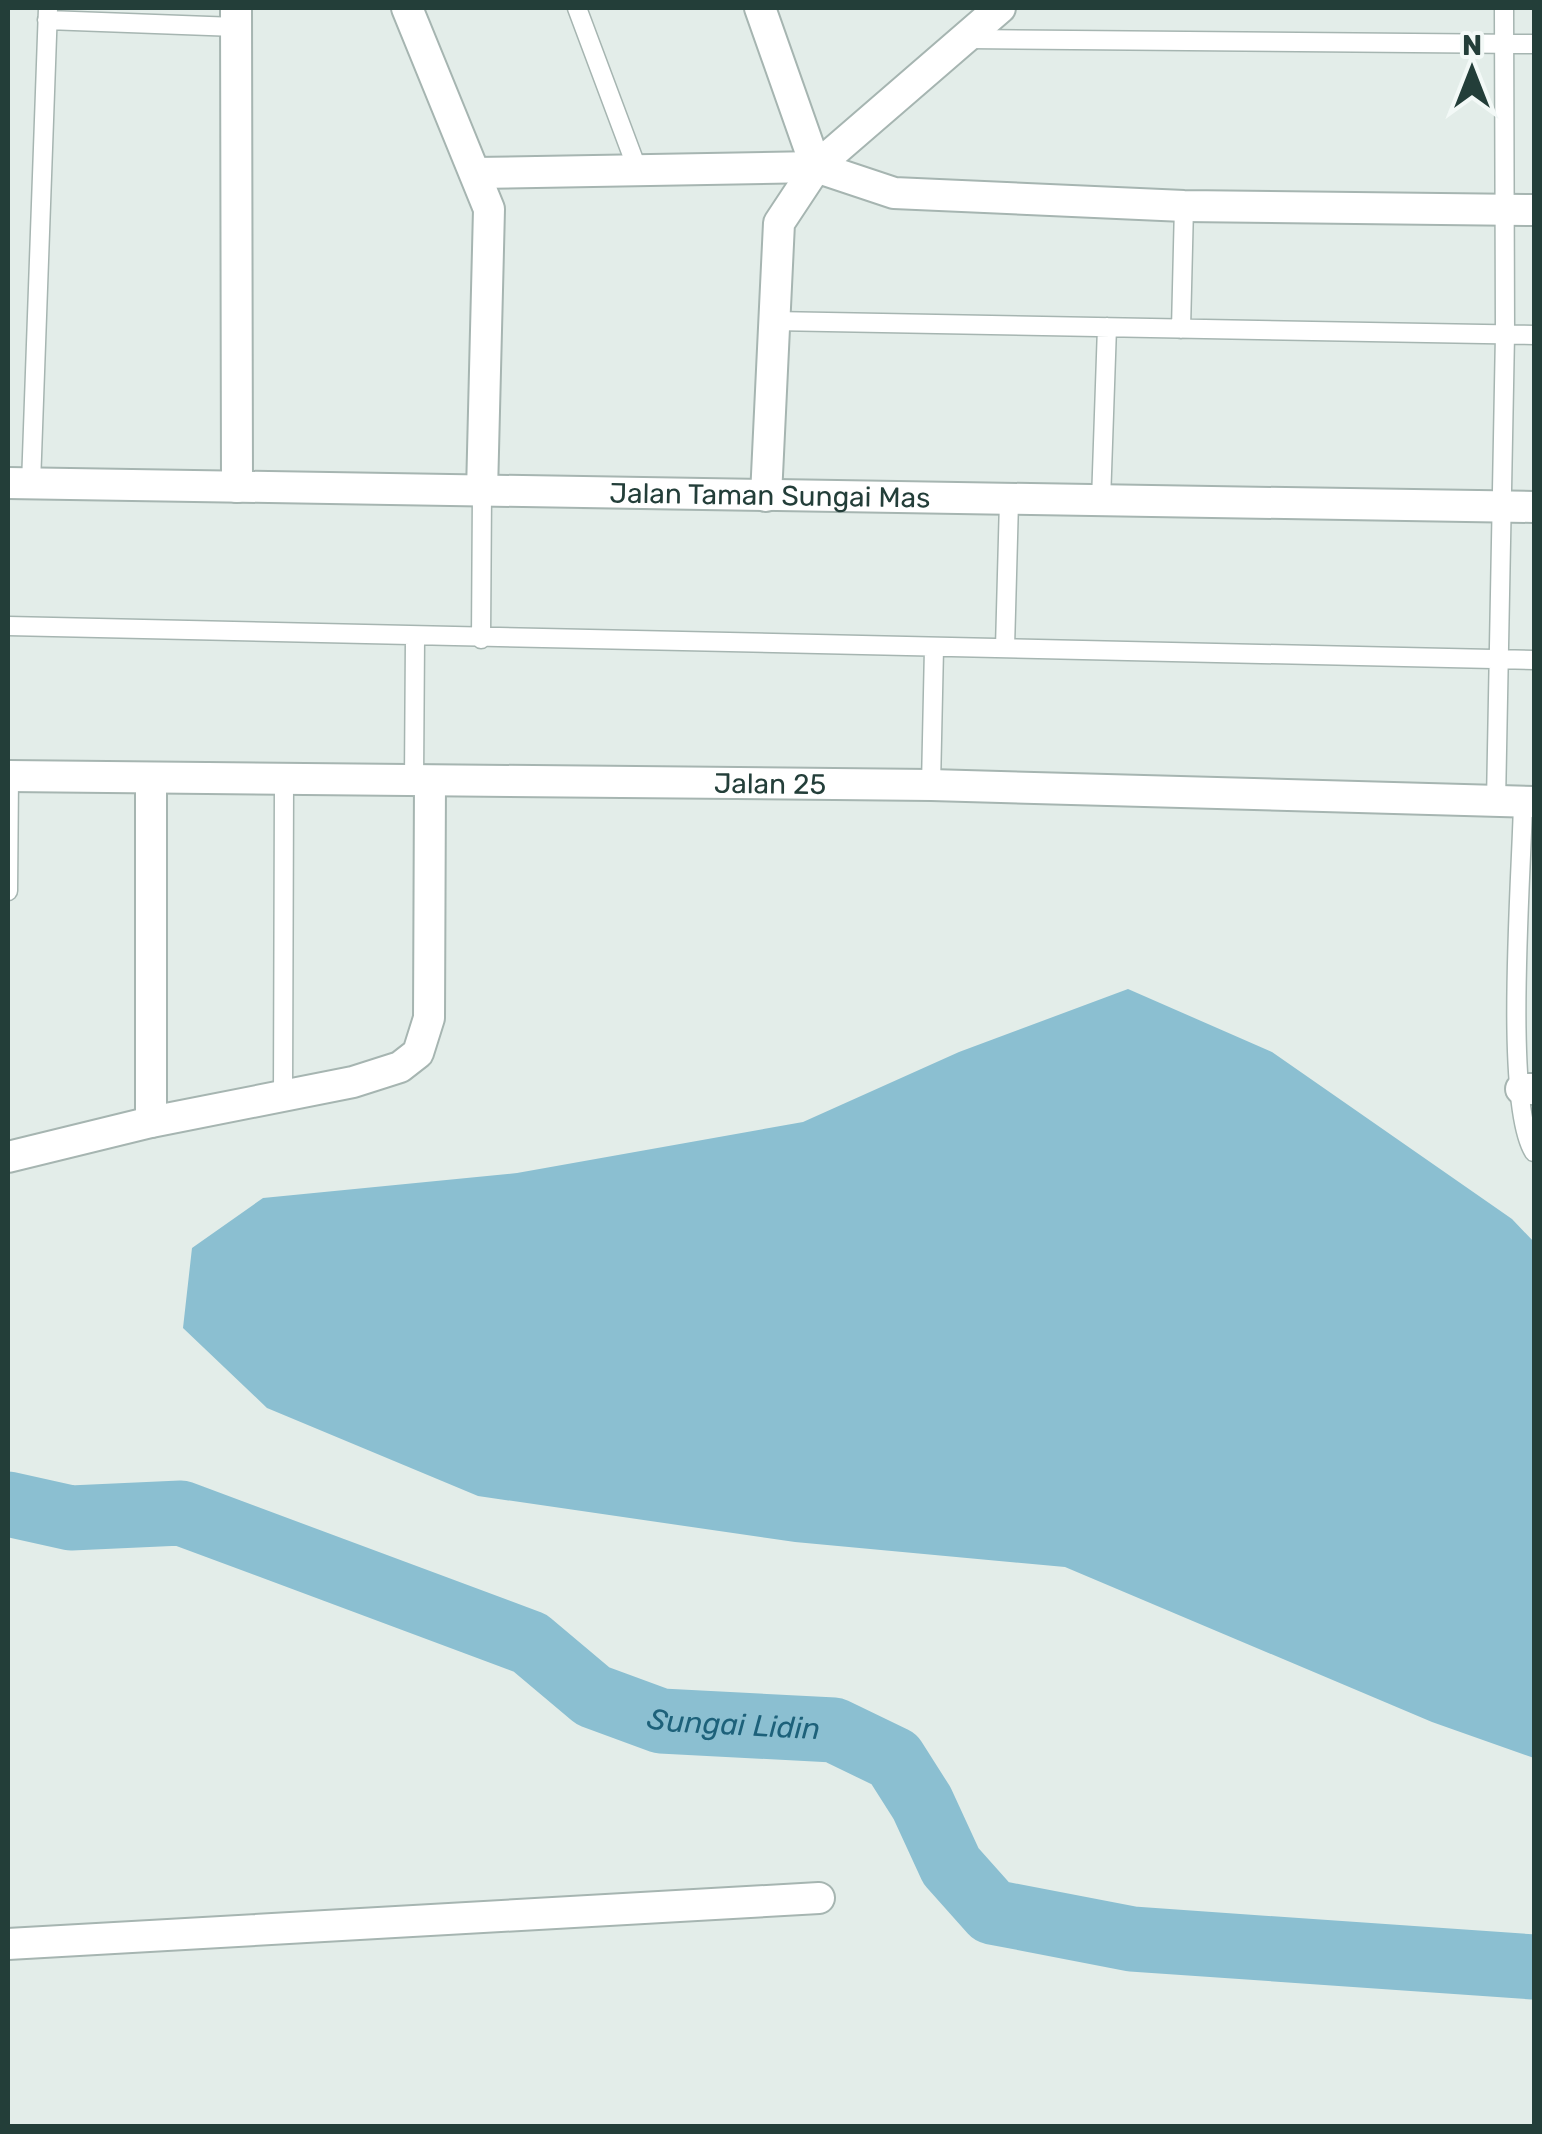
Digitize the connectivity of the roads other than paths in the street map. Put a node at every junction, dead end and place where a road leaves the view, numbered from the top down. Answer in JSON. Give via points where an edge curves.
{"nodes":[{"id":1,"x":407,"y":8,"type":"edge"},
{"id":2,"x":577,"y":8,"type":"edge"},
{"id":3,"x":760,"y":8,"type":"edge"},
{"id":4,"x":1000,"y":8,"type":"edge"},
{"id":5,"x":1504,"y":8,"type":"edge"},
{"id":6,"x":48,"y":14,"type":"edge"},
{"id":7,"x":236,"y":17,"type":"edge"},
{"id":8,"x":969,"y":39,"type":"junction"},
{"id":9,"x":1504,"y":44,"type":"junction"},
{"id":10,"x":1534,"y":44,"type":"edge"},
{"id":11,"x":816,"y":167,"type":"junction"},
{"id":12,"x":638,"y":170,"type":"junction"},
{"id":13,"x":475,"y":173,"type":"junction"},
{"id":14,"x":1184,"y":206,"type":"junction"},
{"id":15,"x":1520,"y":209,"type":"edge"},
{"id":16,"x":773,"y":322,"type":"junction"},
{"id":17,"x":1107,"y":328,"type":"junction"},
{"id":18,"x":1180,"y":328,"type":"junction"},
{"id":19,"x":1506,"y":334,"type":"junction"},
{"id":20,"x":1534,"y":335,"type":"edge"},
{"id":21,"x":20,"y":484,"type":"edge"},
{"id":22,"x":237,"y":487,"type":"junction"},
{"id":23,"x":482,"y":492,"type":"junction"},
{"id":24,"x":766,"y":496,"type":"junction"},
{"id":25,"x":1009,"y":502,"type":"junction"},
{"id":26,"x":1101,"y":502,"type":"junction"},
{"id":27,"x":1502,"y":507,"type":"junction"},
{"id":28,"x":1534,"y":507,"type":"edge"},
{"id":29,"x":8,"y":626,"type":"edge"},
{"id":30,"x":415,"y":638,"type":"junction"},
{"id":31,"x":481,"y":639,"type":"junction"},
{"id":32,"x":934,"y":648,"type":"junction"},
{"id":33,"x":1005,"y":648,"type":"junction"},
{"id":34,"x":1500,"y":659,"type":"junction"},
{"id":35,"x":1534,"y":660,"type":"edge"},
{"id":36,"x":8,"y":776,"type":"edge"},
{"id":37,"x":150,"y":779,"type":"junction"},
{"id":38,"x":422,"y":781,"type":"junction"},
{"id":39,"x":284,"y":782,"type":"junction"},
{"id":40,"x":932,"y":785,"type":"junction"},
{"id":41,"x":1518,"y":802,"type":"edge"},
{"id":42,"x":8,"y":891,"type":"edge"},
{"id":43,"x":1527,"y":945,"type":"edge"},
{"id":44,"x":1528,"y":1089,"type":"edge"},
{"id":45,"x":283,"y":1097,"type":"junction"},
{"id":46,"x":150,"y":1122,"type":"junction"},
{"id":47,"x":1534,"y":1152,"type":"edge"},
{"id":48,"x":8,"y":1157,"type":"edge"},
{"id":49,"x":819,"y":1898,"type":"dead end"},
{"id":50,"x":8,"y":1944,"type":"edge"}],
"edges":[{"from":1,"to":13,"type":"street"},
{"from":2,"to":12,"type":"lane"},
{"from":3,"to":11,"type":"street"},
{"from":4,"to":8,"type":"street"},
{"from":5,"to":9,"type":"lane"},
{"from":6,"to":7,"type":"lane"},
{"from":6,"to":21,"type":"lane"},
{"from":7,"to":22,"type":"street"},
{"from":8,"to":9,"type":"lane"},
{"from":8,"to":11,"type":"street"},
{"from":9,"to":10,"type":"lane"},
{"from":9,"to":15,"type":"lane"},
{"from":11,"to":12,"type":"street"},
{"from":11,"to":14,"type":"street","via":[[894,192]]},
{"from":11,"to":16,"type":"street","via":[[780,223]]},
{"from":12,"to":13,"type":"street"},
{"from":13,"to":23,"type":"street","via":[[488,208]]},
{"from":14,"to":15,"type":"street"},
{"from":14,"to":18,"type":"lane"},
{"from":15,"to":19,"type":"lane"},
{"from":16,"to":17,"type":"lane"},
{"from":16,"to":24,"type":"street"},
{"from":17,"to":18,"type":"lane"},
{"from":17,"to":26,"type":"lane"},
{"from":18,"to":19,"type":"lane"},
{"from":19,"to":20,"type":"lane"},
{"from":19,"to":27,"type":"lane"},
{"from":21,"to":22,"type":"street","name":"Jalan Taman Sungai Mas"},
{"from":22,"to":23,"type":"street","name":"Jalan Taman Sungai Mas"},
{"from":23,"to":24,"type":"street","name":"Jalan Taman Sungai Mas"},
{"from":23,"to":31,"type":"lane"},
{"from":24,"to":25,"type":"street","name":"Jalan Taman Sungai Mas"},
{"from":25,"to":26,"type":"street","name":"Jalan Taman Sungai Mas"},
{"from":25,"to":33,"type":"lane"},
{"from":26,"to":27,"type":"street","name":"Jalan Taman Sungai Mas"},
{"from":27,"to":28,"type":"street","name":"Jalan Taman Sungai Mas"},
{"from":27,"to":34,"type":"lane"},
{"from":29,"to":30,"type":"lane"},
{"from":30,"to":31,"type":"lane"},
{"from":30,"to":38,"type":"lane"},
{"from":31,"to":32,"type":"lane"},
{"from":32,"to":33,"type":"lane"},
{"from":32,"to":40,"type":"lane"},
{"from":33,"to":34,"type":"lane"},
{"from":34,"to":35,"type":"lane"},
{"from":34,"to":41,"type":"lane"},
{"from":36,"to":37,"type":"street","name":"Jalan 25"},
{"from":36,"to":42,"type":"lane"},
{"from":37,"to":39,"type":"street","name":"Jalan 25"},
{"from":37,"to":46,"type":"street"},
{"from":38,"to":39,"type":"street","name":"Jalan 25"},
{"from":38,"to":40,"type":"street","name":"Jalan 25"},
{"from":38,"to":45,"type":"street","via":[[429,1018],[418,1054],[400,1067]]},
{"from":39,"to":45,"type":"lane"},
{"from":40,"to":41,"type":"street","name":"Jalan 25"},
{"from":41,"to":43,"type":"lane"},
{"from":43,"to":44,"type":"lane"},
{"from":44,"to":47,"type":"lane","via":[[1520,1112]]},
{"from":45,"to":46,"type":"street"},
{"from":46,"to":48,"type":"street"},
{"from":49,"to":50,"type":"street"}]}
